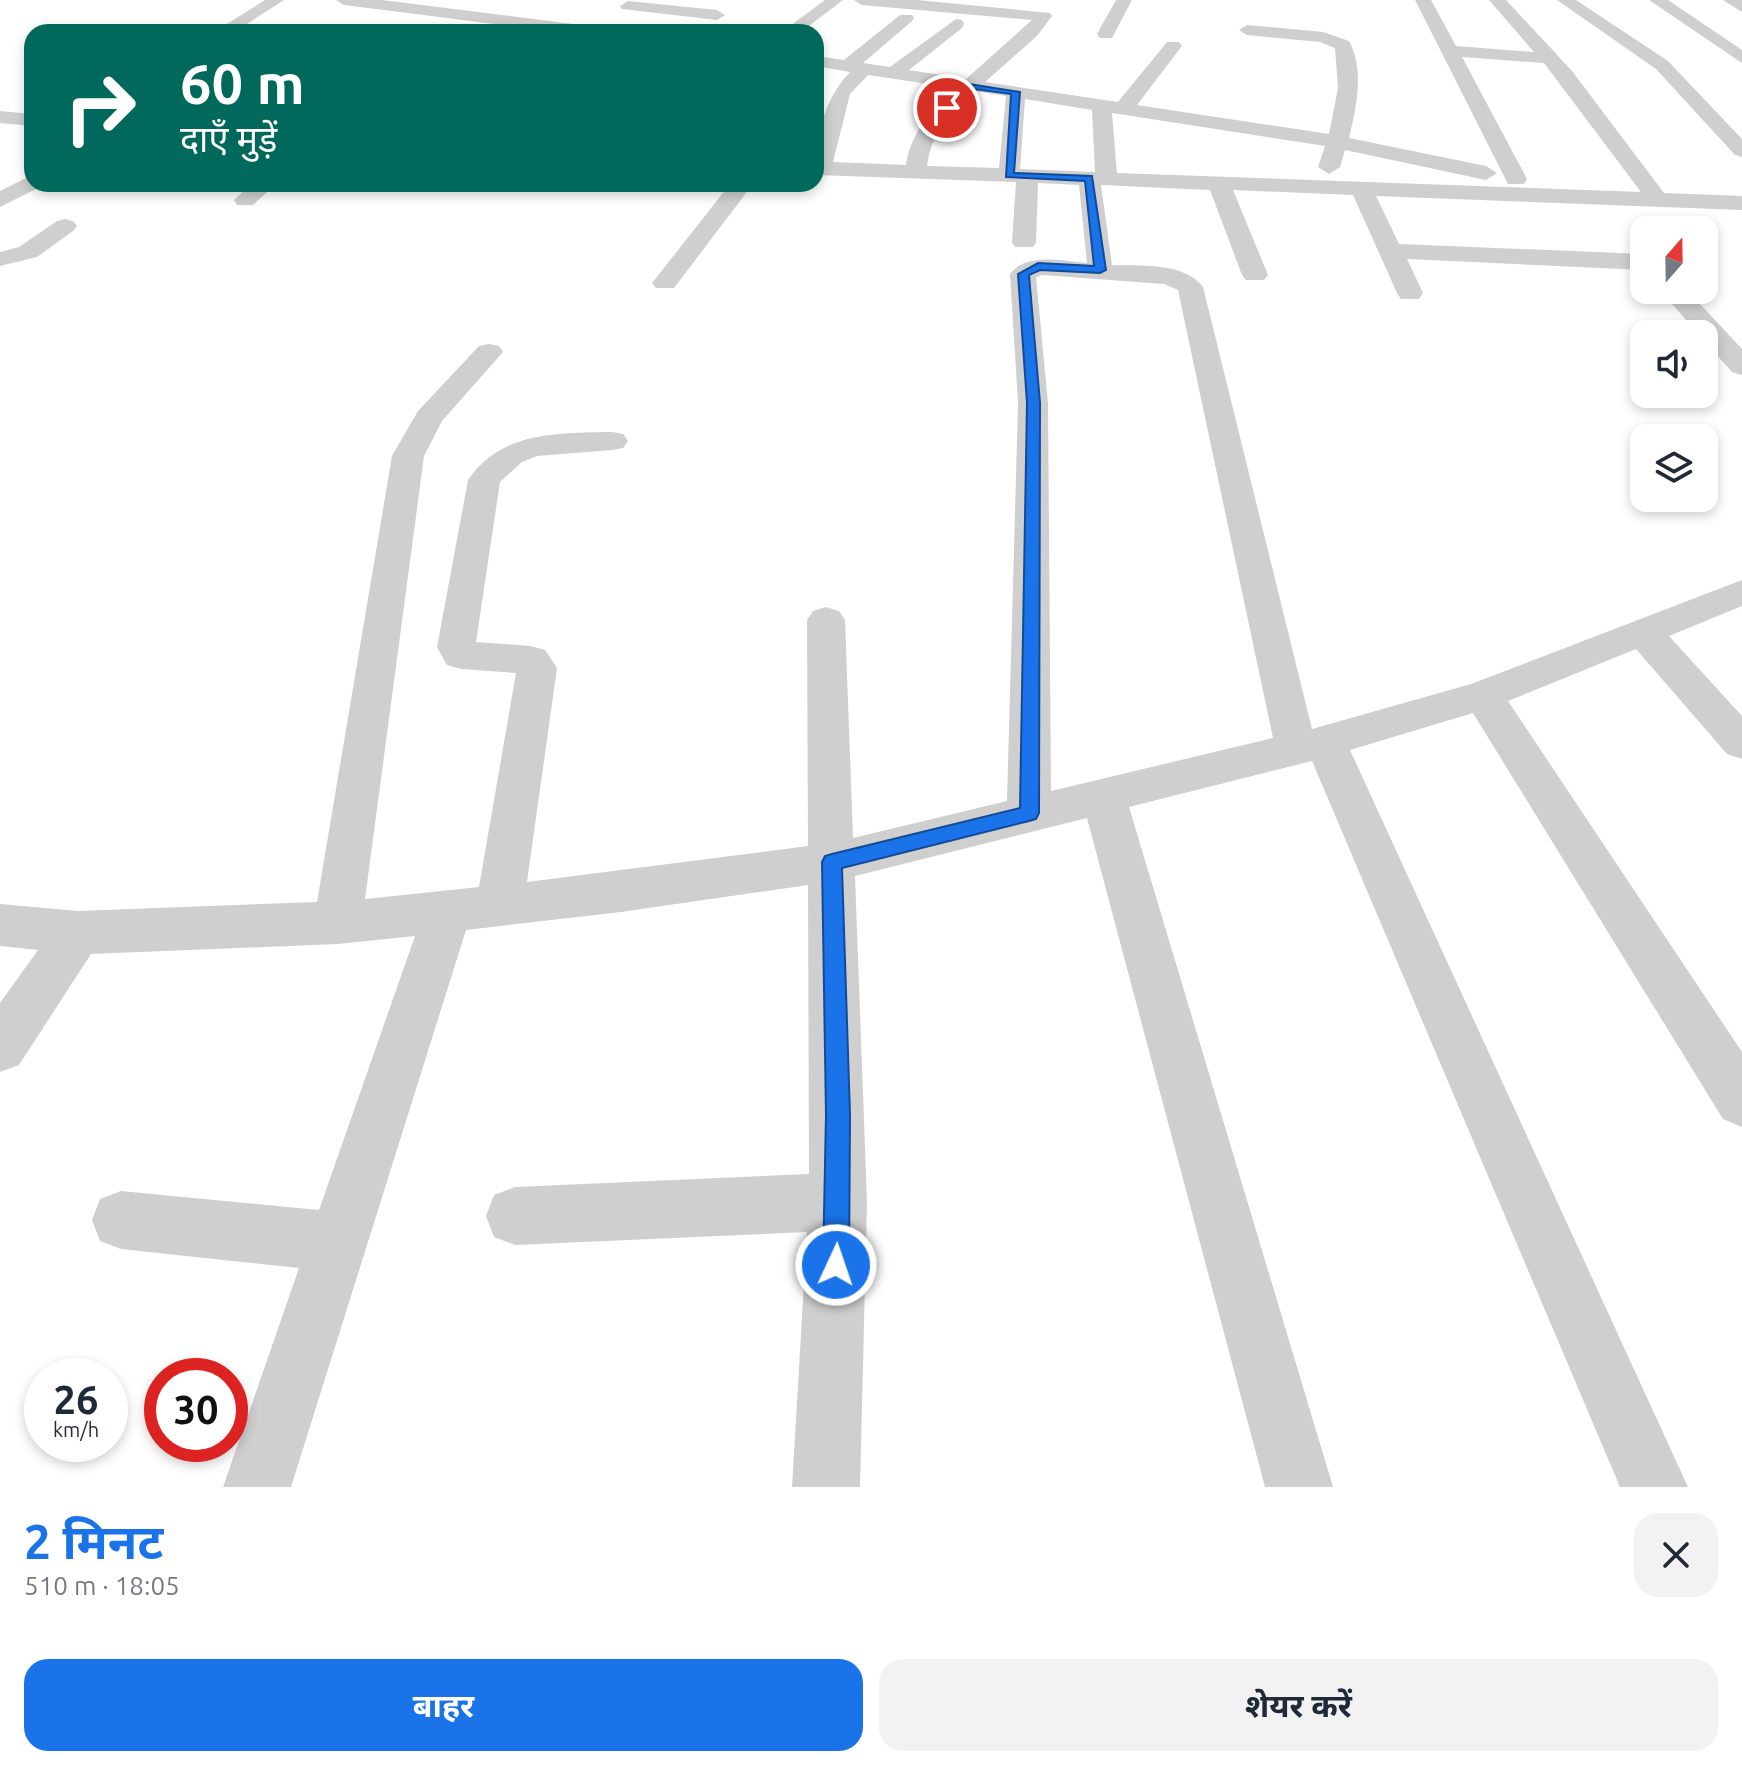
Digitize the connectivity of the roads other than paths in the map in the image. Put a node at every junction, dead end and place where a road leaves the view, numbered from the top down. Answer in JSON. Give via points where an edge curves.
{"nodes":[{"id":1,"x":276,"y":0,"type":"edge"},
{"id":2,"x":344,"y":0,"type":"edge"},
{"id":3,"x":835,"y":0,"type":"edge"},
{"id":4,"x":862,"y":0,"type":"edge"},
{"id":5,"x":1124,"y":0,"type":"edge"},
{"id":6,"x":1423,"y":0,"type":"edge"},
{"id":7,"x":1497,"y":0,"type":"edge"},
{"id":8,"x":1565,"y":0,"type":"edge"},
{"id":9,"x":1657,"y":0,"type":"edge"},
{"id":10,"x":1731,"y":0,"type":"edge"},
{"id":11,"x":924,"y":3,"type":"edge"},
{"id":12,"x":628,"y":6,"type":"dead end"},
{"id":13,"x":1015,"y":7,"type":"edge"},
{"id":14,"x":1742,"y":7,"type":"edge"},
{"id":15,"x":906,"y":18,"type":"dead end"},
{"id":16,"x":236,"y":24,"type":"edge"},
{"id":17,"x":534,"y":24,"type":"edge"},
{"id":18,"x":701,"y":24,"type":"edge"},
{"id":19,"x":801,"y":24,"type":"edge"},
{"id":20,"x":956,"y":24,"type":"dead end"},
{"id":21,"x":1247,"y":30,"type":"dead end"},
{"id":22,"x":1106,"y":34,"type":"dead end"},
{"id":23,"x":1173,"y":46,"type":"dead end"},
{"id":24,"x":1451,"y":51,"type":"junction"},
{"id":25,"x":1737,"y":52,"type":"edge"},
{"id":26,"x":1550,"y":58,"type":"junction"},
{"id":27,"x":824,"y":62,"type":"edge"},
{"id":28,"x":856,"y":67,"type":"junction"},
{"id":29,"x":894,"y":73,"type":"junction"},
{"id":30,"x":972,"y":86,"type":"junction"},
{"id":31,"x":1016,"y":92,"type":"junction"},
{"id":32,"x":1101,"y":105,"type":"junction"},
{"id":33,"x":1123,"y":109,"type":"junction"},
{"id":34,"x":0,"y":117,"type":"edge"},
{"id":35,"x":24,"y":119,"type":"edge"},
{"id":36,"x":1339,"y":142,"type":"junction"},
{"id":37,"x":824,"y":151,"type":"edge"},
{"id":38,"x":1742,"y":151,"type":"edge"},
{"id":39,"x":824,"y":168,"type":"edge"},
{"id":40,"x":916,"y":171,"type":"junction"},
{"id":41,"x":1018,"y":176,"type":"junction"},
{"id":42,"x":1098,"y":179,"type":"junction"},
{"id":43,"x":1516,"y":179,"type":"junction"},
{"id":44,"x":1219,"y":183,"type":"junction"},
{"id":45,"x":24,"y":186,"type":"edge"},
{"id":46,"x":1321,"y":187,"type":"junction"},
{"id":47,"x":1361,"y":188,"type":"junction"},
{"id":48,"x":255,"y":192,"type":"edge"},
{"id":49,"x":736,"y":192,"type":"edge"},
{"id":50,"x":1556,"y":195,"type":"junction"},
{"id":51,"x":1597,"y":196,"type":"junction"},
{"id":52,"x":1657,"y":199,"type":"junction"},
{"id":53,"x":0,"y":200,"type":"edge"},
{"id":54,"x":245,"y":200,"type":"dead end"},
{"id":55,"x":1738,"y":206,"type":"edge"},
{"id":56,"x":65,"y":226,"type":"dead end"},
{"id":57,"x":1630,"y":240,"type":"edge"},
{"id":58,"x":1024,"y":242,"type":"dead end"},
{"id":59,"x":1391,"y":251,"type":"junction"},
{"id":60,"x":0,"y":259,"type":"edge"},
{"id":61,"x":1630,"y":259,"type":"edge"},
{"id":62,"x":1100,"y":270,"type":"junction"},
{"id":63,"x":1255,"y":275,"type":"dead end"},
{"id":64,"x":665,"y":283,"type":"dead end"},
{"id":65,"x":1410,"y":293,"type":"dead end"},
{"id":66,"x":1686,"y":304,"type":"edge"},
{"id":67,"x":489,"y":352,"type":"dead end"},
{"id":68,"x":1742,"y":366,"type":"edge"},
{"id":69,"x":612,"y":441,"type":"dead end"},
{"id":70,"x":1742,"y":592,"type":"edge"},
{"id":71,"x":826,"y":620,"type":"dead end"},
{"id":72,"x":1642,"y":631,"type":"junction"},
{"id":73,"x":1483,"y":695,"type":"junction"},
{"id":74,"x":1742,"y":743,"type":"edge"},
{"id":75,"x":1310,"y":745,"type":"junction"},
{"id":76,"x":1103,"y":795,"type":"junction"},
{"id":77,"x":1029,"y":813,"type":"junction"},
{"id":78,"x":832,"y":862,"type":"junction"},
{"id":79,"x":474,"y":907,"type":"junction"},
{"id":80,"x":338,"y":923,"type":"junction"},
{"id":81,"x":0,"y":925,"type":"edge"},
{"id":82,"x":78,"y":933,"type":"junction"},
{"id":83,"x":0,"y":1047,"type":"edge"},
{"id":84,"x":1742,"y":1100,"type":"edge"},
{"id":85,"x":838,"y":1202,"type":"junction"},
{"id":86,"x":515,"y":1216,"type":"dead end"},
{"id":87,"x":121,"y":1220,"type":"dead end"},
{"id":88,"x":338,"y":1242,"type":"junction"},
{"id":89,"x":257,"y":1487,"type":"edge"},
{"id":90,"x":826,"y":1487,"type":"edge"},
{"id":91,"x":1299,"y":1487,"type":"edge"},
{"id":92,"x":1654,"y":1487,"type":"edge"}],
"edges":[{"from":1,"to":16,"type":"street"},
{"from":2,"to":17,"type":"street"},
{"from":3,"to":19,"type":"street"},
{"from":4,"to":11,"type":"street"},
{"from":5,"to":22,"type":"street"},
{"from":6,"to":24,"type":"street"},
{"from":7,"to":26,"type":"street"},
{"from":8,"to":38,"type":"street","via":[[1662,65]]},
{"from":9,"to":25,"type":"street"},
{"from":10,"to":14,"type":"street"},
{"from":11,"to":13,"type":"street"},
{"from":12,"to":18,"type":"street","via":[[722,11]]},
{"from":13,"to":30,"type":"street","via":[[1044,16]]},
{"from":15,"to":28,"type":"street"},
{"from":20,"to":29,"type":"street"},
{"from":21,"to":36,"type":"street","via":[[1323,37],[1343,45],[1348,69]]},
{"from":23,"to":33,"type":"street"},
{"from":24,"to":26,"type":"street"},
{"from":24,"to":43,"type":"street"},
{"from":26,"to":52,"type":"street"},
{"from":27,"to":28,"type":"street"},
{"from":28,"to":29,"type":"street"},
{"from":28,"to":37,"type":"street","via":[[841,93]]},
{"from":29,"to":30,"type":"street"},
{"from":30,"to":31,"type":"street"},
{"from":30,"to":40,"type":"street","via":[[924,135]]},
{"from":31,"to":32,"type":"street"},
{"from":31,"to":41,"type":"street"},
{"from":32,"to":33,"type":"street"},
{"from":32,"to":42,"type":"street"},
{"from":33,"to":36,"type":"street"},
{"from":34,"to":35,"type":"street"},
{"from":36,"to":43,"type":"street"},
{"from":36,"to":46,"type":"street"},
{"from":39,"to":40,"type":"street"},
{"from":40,"to":41,"type":"street"},
{"from":41,"to":42,"type":"street"},
{"from":41,"to":58,"type":"street"},
{"from":42,"to":44,"type":"street"},
{"from":42,"to":62,"type":"street"},
{"from":43,"to":50,"type":"street"},
{"from":44,"to":46,"type":"street"},
{"from":44,"to":63,"type":"street"},
{"from":45,"to":53,"type":"street"},
{"from":46,"to":47,"type":"street"},
{"from":47,"to":50,"type":"street"},
{"from":47,"to":59,"type":"street"},
{"from":48,"to":54,"type":"street"},
{"from":49,"to":64,"type":"street"},
{"from":50,"to":51,"type":"street"},
{"from":51,"to":52,"type":"street"},
{"from":51,"to":57,"type":"street"},
{"from":52,"to":55,"type":"street"},
{"from":56,"to":60,"type":"street","via":[[28,252]]},
{"from":59,"to":61,"type":"street"},
{"from":59,"to":65,"type":"street"},
{"from":62,"to":75,"type":"street","via":[[1166,276],[1190,287]]},
{"from":62,"to":77,"type":"street","via":[[1038,267],[1023,274],[1033,403]]},
{"from":66,"to":68,"type":"street"},
{"from":67,"to":80,"type":"street","via":[[429,417],[408,456]]},
{"from":69,"to":79,"type":"street","via":[[518,450],[496,463],[484,480],[456,647],[461,655],[531,660],[537,668]]},
{"from":70,"to":72,"type":"street"},
{"from":71,"to":78,"type":"street"},
{"from":72,"to":73,"type":"street"},
{"from":72,"to":74,"type":"street"},
{"from":73,"to":75,"type":"street"},
{"from":73,"to":84,"type":"street"},
{"from":75,"to":76,"type":"street"},
{"from":75,"to":92,"type":"street"},
{"from":76,"to":77,"type":"street"},
{"from":76,"to":91,"type":"street"},
{"from":77,"to":78,"type":"street"},
{"from":78,"to":79,"type":"street"},
{"from":78,"to":85,"type":"street"},
{"from":79,"to":80,"type":"street"},
{"from":79,"to":88,"type":"street"},
{"from":80,"to":82,"type":"street"},
{"from":81,"to":82,"type":"street"},
{"from":82,"to":83,"type":"street"},
{"from":85,"to":86,"type":"street"},
{"from":85,"to":90,"type":"street"},
{"from":87,"to":88,"type":"street"},
{"from":88,"to":89,"type":"street"}]}
